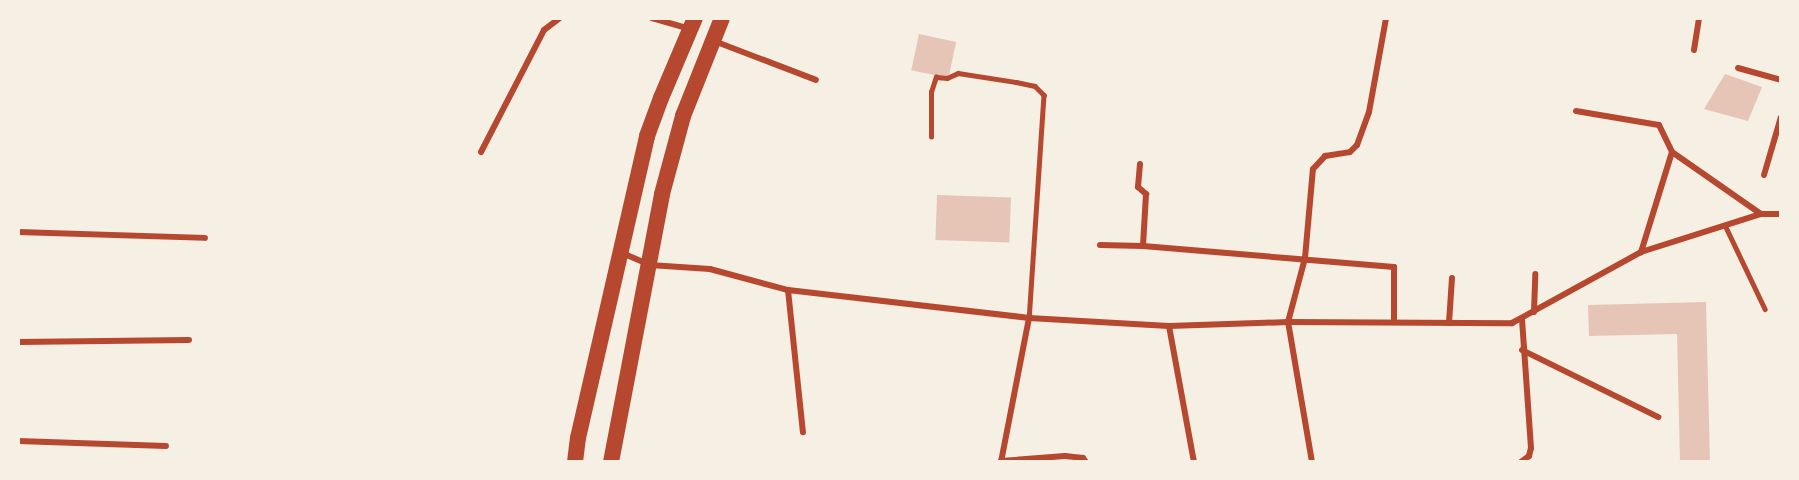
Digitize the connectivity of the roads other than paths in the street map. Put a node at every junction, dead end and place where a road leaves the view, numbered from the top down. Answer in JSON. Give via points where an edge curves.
{"nodes":[{"id":1,"x":560,"y":18,"type":"edge"},
{"id":2,"x":652,"y":18,"type":"edge"},
{"id":3,"x":722,"y":18,"type":"edge"},
{"id":4,"x":1386,"y":18,"type":"edge"},
{"id":5,"x":1699,"y":18,"type":"edge"},
{"id":6,"x":692,"y":24,"type":"edge"},
{"id":7,"x":713,"y":40,"type":"junction"},
{"id":8,"x":1694,"y":50,"type":"dead end"},
{"id":9,"x":1738,"y":68,"type":"dead end"},
{"id":10,"x":816,"y":80,"type":"dead end"},
{"id":11,"x":1781,"y":80,"type":"edge"},
{"id":12,"x":1576,"y":111,"type":"dead end"},
{"id":13,"x":1781,"y":117,"type":"edge"},
{"id":14,"x":931,"y":137,"type":"dead end"},
{"id":15,"x":481,"y":152,"type":"dead end"},
{"id":16,"x":1672,"y":152,"type":"junction"},
{"id":17,"x":1140,"y":164,"type":"dead end"},
{"id":18,"x":1764,"y":175,"type":"dead end"},
{"id":19,"x":1781,"y":213,"type":"edge"},
{"id":20,"x":1761,"y":214,"type":"junction"},
{"id":21,"x":1725,"y":225,"type":"junction"},
{"id":22,"x":18,"y":232,"type":"edge"},
{"id":23,"x":205,"y":238,"type":"dead end"},
{"id":24,"x":1100,"y":245,"type":"dead end"},
{"id":25,"x":1143,"y":246,"type":"junction"},
{"id":26,"x":621,"y":252,"type":"junction"},
{"id":27,"x":1641,"y":252,"type":"junction"},
{"id":28,"x":1305,"y":258,"type":"junction"},
{"id":29,"x":650,"y":265,"type":"junction"},
{"id":30,"x":1535,"y":274,"type":"dead end"},
{"id":31,"x":1452,"y":278,"type":"dead end"},
{"id":32,"x":788,"y":290,"type":"junction"},
{"id":33,"x":1765,"y":309,"type":"dead end"},
{"id":34,"x":1534,"y":312,"type":"junction"},
{"id":35,"x":1029,"y":318,"type":"junction"},
{"id":36,"x":1521,"y":320,"type":"junction"},
{"id":37,"x":1288,"y":322,"type":"junction"},
{"id":38,"x":1394,"y":322,"type":"junction"},
{"id":39,"x":1449,"y":323,"type":"junction"},
{"id":40,"x":1169,"y":326,"type":"junction"},
{"id":41,"x":189,"y":340,"type":"dead end"},
{"id":42,"x":18,"y":342,"type":"edge"},
{"id":43,"x":1522,"y":350,"type":"junction"},
{"id":44,"x":1658,"y":417,"type":"dead end"},
{"id":45,"x":803,"y":432,"type":"dead end"},
{"id":46,"x":18,"y":441,"type":"edge"},
{"id":47,"x":166,"y":446,"type":"dead end"},
{"id":48,"x":575,"y":462,"type":"edge"},
{"id":49,"x":611,"y":462,"type":"edge"},
{"id":50,"x":1001,"y":462,"type":"edge"},
{"id":51,"x":1086,"y":462,"type":"edge"},
{"id":52,"x":1194,"y":462,"type":"edge"},
{"id":53,"x":1312,"y":462,"type":"edge"},
{"id":54,"x":1521,"y":462,"type":"edge"}],
"edges":[{"from":1,"to":15,"type":"street","via":[[544,30]]},
{"from":2,"to":6,"type":"street"},
{"from":3,"to":7,"type":"highway"},
{"from":4,"to":28,"type":"street","via":[[1369,112],[1357,145],[1350,152],[1325,156],[1313,169]]},
{"from":5,"to":8,"type":"street"},
{"from":6,"to":26,"type":"highway","via":[[647,136]]},
{"from":7,"to":10,"type":"street"},
{"from":7,"to":29,"type":"highway","via":[[680,127],[662,194]]},
{"from":9,"to":11,"type":"street"},
{"from":12,"to":16,"type":"street","via":[[1659,125]]},
{"from":13,"to":18,"type":"street"},
{"from":14,"to":35,"type":"lane","via":[[931,92],[936,77],[958,73],[1035,86],[1043,92]]},
{"from":16,"to":20,"type":"street"},
{"from":16,"to":27,"type":"street"},
{"from":17,"to":25,"type":"street","via":[[1138,187],[1146,194]]},
{"from":19,"to":20,"type":"street"},
{"from":20,"to":21,"type":"street"},
{"from":21,"to":27,"type":"street"},
{"from":21,"to":33,"type":"lane"},
{"from":22,"to":23,"type":"street"},
{"from":24,"to":25,"type":"street"},
{"from":25,"to":28,"type":"street"},
{"from":26,"to":29,"type":"street"},
{"from":26,"to":48,"type":"highway"},
{"from":27,"to":34,"type":"street"},
{"from":28,"to":37,"type":"street"},
{"from":28,"to":38,"type":"street","via":[[1394,267]]},
{"from":29,"to":32,"type":"street","via":[[710,269]]},
{"from":29,"to":49,"type":"highway"},
{"from":30,"to":34,"type":"street"},
{"from":31,"to":39,"type":"street"},
{"from":32,"to":35,"type":"street"},
{"from":32,"to":45,"type":"street"},
{"from":34,"to":36,"type":"street"},
{"from":35,"to":40,"type":"street"},
{"from":35,"to":50,"type":"street"},
{"from":36,"to":39,"type":"street"},
{"from":36,"to":43,"type":"street"},
{"from":37,"to":38,"type":"street"},
{"from":37,"to":40,"type":"street"},
{"from":37,"to":53,"type":"street"},
{"from":38,"to":39,"type":"street"},
{"from":40,"to":52,"type":"street"},
{"from":41,"to":42,"type":"street"},
{"from":43,"to":44,"type":"street"},
{"from":43,"to":54,"type":"street","via":[[1531,448],[1529,456]]},
{"from":46,"to":47,"type":"street"},
{"from":50,"to":51,"type":"street","via":[[1065,456],[1083,458]]}]}
